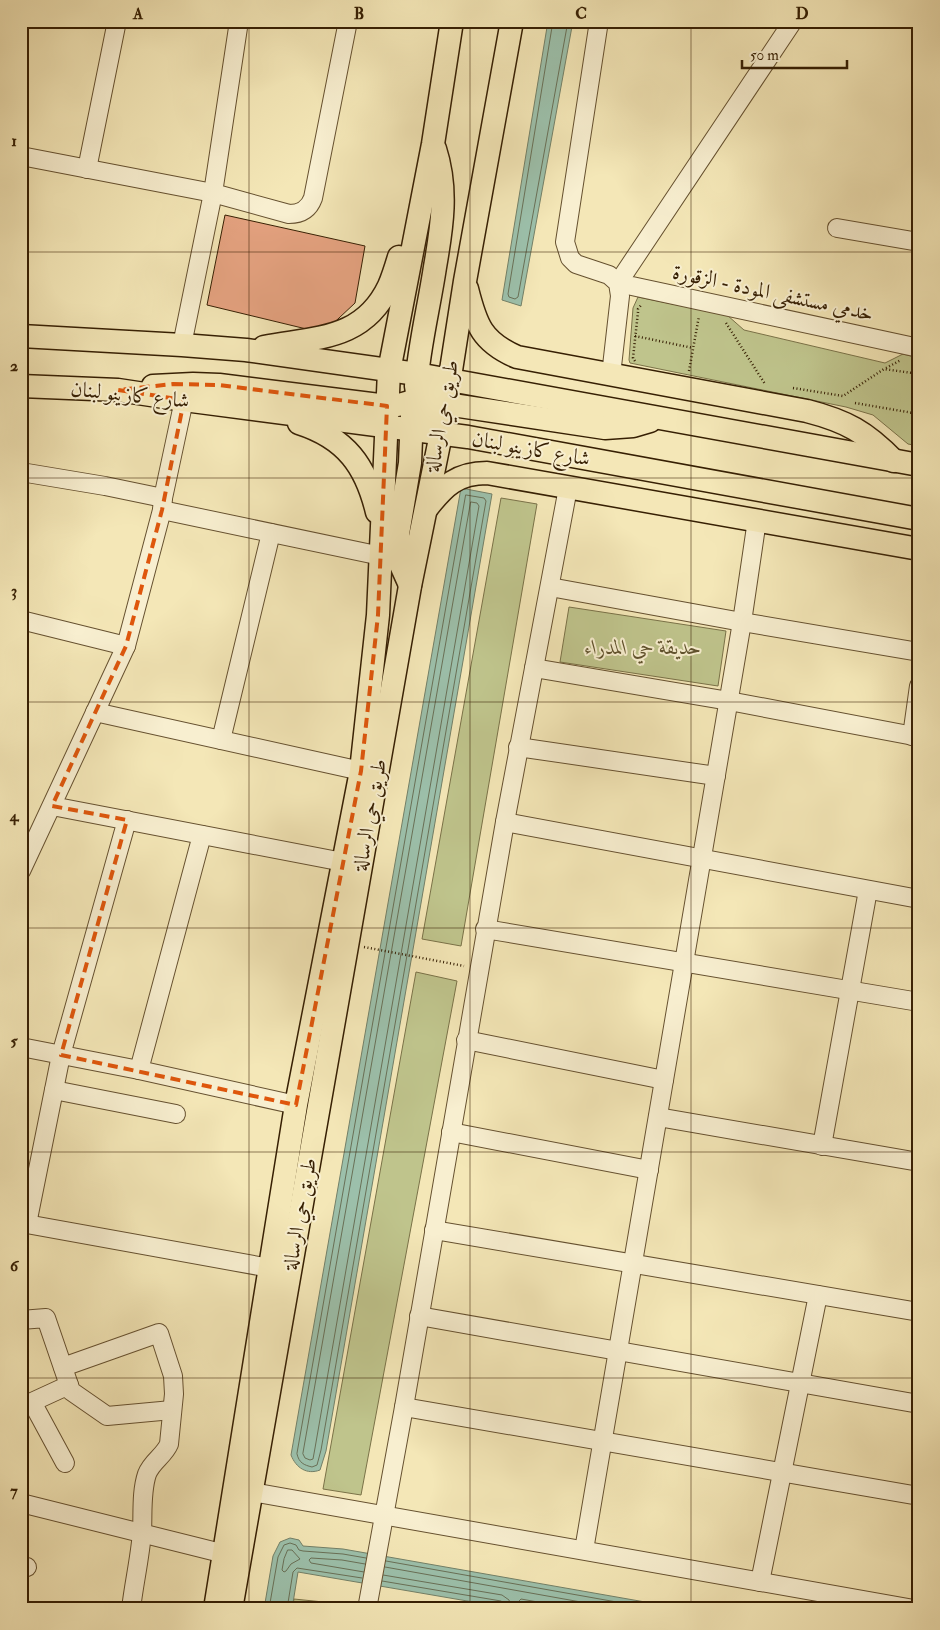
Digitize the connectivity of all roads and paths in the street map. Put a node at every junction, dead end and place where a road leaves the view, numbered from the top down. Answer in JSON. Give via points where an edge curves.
{"nodes":[{"id":1,"x":117,"y":21,"type":"edge"},
{"id":2,"x":239,"y":21,"type":"edge"},
{"id":3,"x":348,"y":21,"type":"edge"},
{"id":4,"x":452,"y":21,"type":"edge"},
{"id":5,"x":512,"y":21,"type":"edge"},
{"id":6,"x":599,"y":21,"type":"edge"},
{"id":7,"x":792,"y":21,"type":"edge"},
{"id":8,"x":433,"y":144,"type":"junction"},
{"id":9,"x":21,"y":156,"type":"edge"},
{"id":10,"x":87,"y":169,"type":"junction"},
{"id":11,"x":213,"y":193,"type":"junction"},
{"id":12,"x":419,"y":213,"type":"junction"},
{"id":13,"x":837,"y":228,"type":"dead end"},
{"id":14,"x":919,"y":240,"type":"edge"},
{"id":15,"x":465,"y":281,"type":"junction"},
{"id":16,"x":618,"y":283,"type":"junction"},
{"id":17,"x":646,"y":304,"type":"dead end"},
{"id":18,"x":699,"y":316,"type":"dead end"},
{"id":19,"x":717,"y":320,"type":"dead end"},
{"id":20,"x":21,"y":336,"type":"edge"},
{"id":21,"x":635,"y":336,"type":"junction"},
{"id":22,"x":182,"y":345,"type":"junction"},
{"id":23,"x":693,"y":348,"type":"junction"},
{"id":24,"x":919,"y":348,"type":"edge"},
{"id":25,"x":246,"y":350,"type":"junction"},
{"id":26,"x":637,"y":363,"type":"dead end"},
{"id":27,"x":389,"y":371,"type":"junction"},
{"id":28,"x":689,"y":372,"type":"dead end"},
{"id":29,"x":417,"y":374,"type":"junction"},
{"id":30,"x":611,"y":374,"type":"junction"},
{"id":31,"x":919,"y":374,"type":"edge"},
{"id":32,"x":449,"y":380,"type":"junction"},
{"id":33,"x":756,"y":383,"type":"dead end"},
{"id":34,"x":21,"y":386,"type":"edge"},
{"id":35,"x":785,"y":387,"type":"dead end"},
{"id":36,"x":118,"y":390,"type":"junction"},
{"id":37,"x":184,"y":400,"type":"junction"},
{"id":38,"x":855,"y":403,"type":"dead end"},
{"id":39,"x":446,"y":404,"type":"junction"},
{"id":40,"x":271,"y":411,"type":"junction"},
{"id":41,"x":407,"y":412,"type":"junction"},
{"id":42,"x":919,"y":414,"type":"edge"},
{"id":43,"x":659,"y":418,"type":"junction"},
{"id":44,"x":441,"y":434,"type":"junction"},
{"id":45,"x":894,"y":461,"type":"junction"},
{"id":46,"x":919,"y":465,"type":"edge"},
{"id":47,"x":21,"y":472,"type":"edge"},
{"id":48,"x":568,"y":488,"type":"junction"},
{"id":49,"x":162,"y":504,"type":"junction"},
{"id":50,"x":424,"y":511,"type":"junction"},
{"id":51,"x":757,"y":520,"type":"junction"},
{"id":52,"x":919,"y":520,"type":"edge"},
{"id":53,"x":271,"y":533,"type":"junction"},
{"id":54,"x":381,"y":546,"type":"junction"},
{"id":55,"x":919,"y":549,"type":"edge"},
{"id":56,"x":410,"y":586,"type":"junction"},
{"id":57,"x":550,"y":587,"type":"junction"},
{"id":58,"x":21,"y":620,"type":"edge"},
{"id":59,"x":742,"y":622,"type":"junction"},
{"id":60,"x":126,"y":646,"type":"junction"},
{"id":61,"x":919,"y":652,"type":"edge"},
{"id":62,"x":534,"y":668,"type":"junction"},
{"id":63,"x":919,"y":686,"type":"edge"},
{"id":64,"x":729,"y":701,"type":"junction"},
{"id":65,"x":95,"y":712,"type":"junction"},
{"id":66,"x":916,"y":736,"type":"edge"},
{"id":67,"x":221,"y":740,"type":"junction"},
{"id":68,"x":518,"y":747,"type":"junction"},
{"id":69,"x":361,"y":771,"type":"junction"},
{"id":70,"x":716,"y":776,"type":"junction"},
{"id":71,"x":52,"y":806,"type":"junction"},
{"id":72,"x":127,"y":820,"type":"junction"},
{"id":73,"x":504,"y":822,"type":"junction"},
{"id":74,"x":202,"y":834,"type":"junction"},
{"id":75,"x":702,"y":859,"type":"junction"},
{"id":76,"x":343,"y":862,"type":"junction"},
{"id":77,"x":21,"y":871,"type":"edge"},
{"id":78,"x":868,"y":890,"type":"junction"},
{"id":79,"x":919,"y":899,"type":"edge"},
{"id":80,"x":486,"y":929,"type":"junction"},
{"id":81,"x":366,"y":948,"type":"dead end"},
{"id":82,"x":684,"y":962,"type":"junction"},
{"id":83,"x":479,"y":969,"type":"junction"},
{"id":84,"x":849,"y":991,"type":"junction"},
{"id":85,"x":919,"y":1002,"type":"edge"},
{"id":86,"x":466,"y":1040,"type":"junction"},
{"id":87,"x":21,"y":1047,"type":"edge"},
{"id":88,"x":61,"y":1055,"type":"junction"},
{"id":89,"x":139,"y":1070,"type":"junction"},
{"id":90,"x":664,"y":1080,"type":"junction"},
{"id":91,"x":54,"y":1090,"type":"junction"},
{"id":92,"x":296,"y":1105,"type":"junction"},
{"id":93,"x":176,"y":1114,"type":"dead end"},
{"id":94,"x":658,"y":1117,"type":"junction"},
{"id":95,"x":451,"y":1132,"type":"junction"},
{"id":96,"x":822,"y":1146,"type":"junction"},
{"id":97,"x":919,"y":1162,"type":"edge"},
{"id":98,"x":649,"y":1170,"type":"junction"},
{"id":99,"x":24,"y":1224,"type":"edge"},
{"id":100,"x":434,"y":1230,"type":"junction"},
{"id":101,"x":633,"y":1263,"type":"junction"},
{"id":102,"x":270,"y":1268,"type":"junction"},
{"id":103,"x":818,"y":1295,"type":"junction"},
{"id":104,"x":919,"y":1312,"type":"edge"},
{"id":105,"x":420,"y":1316,"type":"junction"},
{"id":106,"x":21,"y":1320,"type":"edge"},
{"id":107,"x":618,"y":1351,"type":"junction"},
{"id":108,"x":63,"y":1367,"type":"junction"},
{"id":109,"x":800,"y":1383,"type":"junction"},
{"id":110,"x":69,"y":1385,"type":"junction"},
{"id":111,"x":919,"y":1404,"type":"edge"},
{"id":112,"x":404,"y":1407,"type":"junction"},
{"id":113,"x":172,"y":1410,"type":"junction"},
{"id":114,"x":603,"y":1442,"type":"junction"},
{"id":115,"x":65,"y":1463,"type":"dead end"},
{"id":116,"x":782,"y":1472,"type":"junction"},
{"id":117,"x":252,"y":1492,"type":"junction"},
{"id":118,"x":919,"y":1496,"type":"edge"},
{"id":119,"x":21,"y":1503,"type":"edge"},
{"id":120,"x":383,"y":1515,"type":"junction"},
{"id":121,"x":142,"y":1534,"type":"junction"},
{"id":122,"x":584,"y":1550,"type":"junction"},
{"id":123,"x":225,"y":1554,"type":"junction"},
{"id":124,"x":760,"y":1582,"type":"junction"},
{"id":125,"x":369,"y":1600,"type":"edge"},
{"id":126,"x":131,"y":1609,"type":"edge"},
{"id":127,"x":215,"y":1609,"type":"edge"},
{"id":128,"x":231,"y":1609,"type":"edge"},
{"id":129,"x":914,"y":1609,"type":"edge"}],
"edges":[{"from":1,"to":10,"type":"street"},
{"from":2,"to":11,"type":"street"},
{"from":3,"to":11,"type":"street","via":[[308,207],[299,213],[289,214]]},
{"from":4,"to":8,"type":"main road","name":"طريق حي الرسالة"},
{"from":5,"to":15,"type":"main road","name":"طريق حي الرسالة"},
{"from":6,"to":16,"type":"street","name":"خدمي مستشفى المودة - الزقورة","via":[[565,242],[570,258],[576,264],[609,275]]},
{"from":7,"to":16,"type":"street"},
{"from":8,"to":12,"type":"main road","name":"طريق حي الرسالة"},
{"from":8,"to":29,"type":"main road","via":[[441,175],[443,207]]},
{"from":9,"to":10,"type":"street"},
{"from":10,"to":11,"type":"street"},
{"from":11,"to":22,"type":"street"},
{"from":12,"to":25,"type":"main road","via":[[405,241],[390,285],[360,323],[324,337]]},
{"from":12,"to":27,"type":"main road","name":"طريق حي الرسالة"},
{"from":13,"to":14,"type":"street"},
{"from":15,"to":30,"type":"main road","via":[[477,323],[496,346],[517,357]]},
{"from":15,"to":32,"type":"main road","name":"طريق حي الرسالة"},
{"from":16,"to":24,"type":"street","name":"خدمي مستشفى المودة - الزقورة"},
{"from":16,"to":30,"type":"street","via":[[620,296]]},
{"from":17,"to":21,"type":"path","via":[[638,309]]},
{"from":18,"to":23,"type":"path"},
{"from":19,"to":33,"type":"path","via":[[726,323],[765,384]]},
{"from":20,"to":22,"type":"main road"},
{"from":21,"to":23,"type":"path"},
{"from":21,"to":26,"type":"path","via":[[633,358]]},
{"from":22,"to":25,"type":"main road"},
{"from":23,"to":28,"type":"path"},
{"from":25,"to":27,"type":"main road"},
{"from":27,"to":29,"type":"main road"},
{"from":27,"to":41,"type":"main road","name":"طريق حي الرسالة"},
{"from":29,"to":32,"type":"main road"},
{"from":29,"to":41,"type":"main road"},
{"from":30,"to":45,"type":"main road","via":[[832,417],[855,428]]},
{"from":31,"to":35,"type":"path","via":[[884,369],[843,396]]},
{"from":32,"to":39,"type":"main road","name":"طريق حي الرسالة"},
{"from":32,"to":41,"type":"main road"},
{"from":32,"to":43,"type":"main road"},
{"from":34,"to":36,"type":"main road","name":"شارع كازينو لبنان"},
{"from":36,"to":37,"type":"main road","name":"شارع كازينو لبنان"},
{"from":36,"to":41,"type":"main road","via":[[173,384],[219,385]]},
{"from":37,"to":40,"type":"main road","name":"شارع كازينو لبنان"},
{"from":37,"to":49,"type":"street"},
{"from":38,"to":42,"type":"path"},
{"from":39,"to":41,"type":"main road"},
{"from":39,"to":43,"type":"main road","via":[[605,428],[633,426]]},
{"from":39,"to":44,"type":"main road","name":"طريق حي الرسالة"},
{"from":40,"to":41,"type":"main road","name":"شارع كازينو لبنان"},
{"from":40,"to":54,"type":"main road","via":[[319,430],[348,451],[368,482]]},
{"from":41,"to":44,"type":"main road"},
{"from":41,"to":54,"type":"main road","name":"طريق حي الرسالة"},
{"from":41,"to":56,"type":"main road","via":[[410,463],[398,550]]},
{"from":43,"to":45,"type":"main road"},
{"from":44,"to":50,"type":"main road","name":"طريق حي الرسالة"},
{"from":44,"to":52,"type":"main road","name":"شارع كازينو لبنان"},
{"from":45,"to":46,"type":"main road"},
{"from":47,"to":49,"type":"street","via":[[95,484]]},
{"from":48,"to":50,"type":"main road","via":[[496,474],[469,474],[446,486]]},
{"from":48,"to":51,"type":"main road"},
{"from":48,"to":57,"type":"street"},
{"from":49,"to":53,"type":"street"},
{"from":49,"to":60,"type":"street"},
{"from":50,"to":56,"type":"main road","name":"طريق حي الرسالة"},
{"from":51,"to":55,"type":"main road"},
{"from":51,"to":59,"type":"street"},
{"from":53,"to":54,"type":"street"},
{"from":53,"to":67,"type":"street"},
{"from":54,"to":69,"type":"main road","name":"طريق حي الرسالة","via":[[378,615]]},
{"from":56,"to":117,"type":"main road","name":"طريق حي الرسالة"},
{"from":57,"to":59,"type":"street"},
{"from":57,"to":62,"type":"street"},
{"from":58,"to":60,"type":"street"},
{"from":59,"to":61,"type":"street"},
{"from":59,"to":64,"type":"street"},
{"from":60,"to":65,"type":"street"},
{"from":62,"to":64,"type":"street"},
{"from":62,"to":68,"type":"street"},
{"from":63,"to":66,"type":"street"},
{"from":64,"to":66,"type":"street"},
{"from":64,"to":70,"type":"street"},
{"from":65,"to":67,"type":"street"},
{"from":65,"to":71,"type":"street"},
{"from":67,"to":69,"type":"street"},
{"from":68,"to":70,"type":"street"},
{"from":68,"to":73,"type":"street"},
{"from":69,"to":76,"type":"main road","name":"طريق حي الرسالة"},
{"from":70,"to":75,"type":"street"},
{"from":71,"to":72,"type":"street"},
{"from":71,"to":77,"type":"street"},
{"from":72,"to":74,"type":"street"},
{"from":72,"to":88,"type":"street"},
{"from":73,"to":75,"type":"street"},
{"from":73,"to":80,"type":"street"},
{"from":74,"to":76,"type":"street"},
{"from":74,"to":89,"type":"street"},
{"from":75,"to":78,"type":"street"},
{"from":75,"to":82,"type":"street"},
{"from":76,"to":92,"type":"main road","name":"طريق حي الرسالة"},
{"from":78,"to":79,"type":"street"},
{"from":78,"to":84,"type":"street"},
{"from":80,"to":82,"type":"street"},
{"from":80,"to":83,"type":"street"},
{"from":81,"to":83,"type":"path"},
{"from":82,"to":84,"type":"street"},
{"from":82,"to":90,"type":"street"},
{"from":83,"to":86,"type":"street"},
{"from":84,"to":85,"type":"street"},
{"from":84,"to":96,"type":"street"},
{"from":86,"to":90,"type":"street"},
{"from":86,"to":95,"type":"street"},
{"from":87,"to":88,"type":"street"},
{"from":88,"to":89,"type":"street"},
{"from":88,"to":91,"type":"street"},
{"from":89,"to":92,"type":"street"},
{"from":90,"to":94,"type":"street"},
{"from":91,"to":93,"type":"street"},
{"from":91,"to":99,"type":"street"},
{"from":92,"to":102,"type":"main road","name":"طريق حي الرسالة"},
{"from":94,"to":96,"type":"street"},
{"from":94,"to":98,"type":"street"},
{"from":95,"to":98,"type":"street"},
{"from":95,"to":100,"type":"street"},
{"from":96,"to":97,"type":"street"},
{"from":98,"to":101,"type":"street"},
{"from":99,"to":102,"type":"street"},
{"from":100,"to":101,"type":"street"},
{"from":100,"to":105,"type":"street"},
{"from":101,"to":103,"type":"street"},
{"from":101,"to":107,"type":"street"},
{"from":102,"to":123,"type":"main road","name":"طريق حي الرسالة"},
{"from":103,"to":104,"type":"street"},
{"from":103,"to":109,"type":"street"},
{"from":105,"to":107,"type":"street"},
{"from":105,"to":112,"type":"street"},
{"from":106,"to":108,"type":"street","via":[[46,1318]]},
{"from":107,"to":109,"type":"street"},
{"from":107,"to":114,"type":"street"},
{"from":108,"to":110,"type":"street"},
{"from":108,"to":113,"type":"street","via":[[159,1333],[172,1376]]},
{"from":109,"to":111,"type":"street"},
{"from":109,"to":116,"type":"street"},
{"from":110,"to":113,"type":"street","via":[[71,1391],[107,1416]]},
{"from":110,"to":115,"type":"street","via":[[32,1402]]},
{"from":112,"to":114,"type":"street"},
{"from":112,"to":120,"type":"street"},
{"from":113,"to":121,"type":"street","via":[[169,1444],[153,1462],[145,1484]]},
{"from":114,"to":116,"type":"street"},
{"from":114,"to":122,"type":"street"},
{"from":116,"to":118,"type":"street"},
{"from":116,"to":124,"type":"street"},
{"from":117,"to":120,"type":"street"},
{"from":117,"to":128,"type":"main road","name":"طريق حي الرسالة"},
{"from":119,"to":121,"type":"street"},
{"from":120,"to":122,"type":"street"},
{"from":120,"to":125,"type":"street"},
{"from":121,"to":123,"type":"street"},
{"from":121,"to":126,"type":"street"},
{"from":122,"to":124,"type":"street"},
{"from":123,"to":127,"type":"main road","name":"طريق حي الرسالة"},
{"from":124,"to":129,"type":"street"}]}
